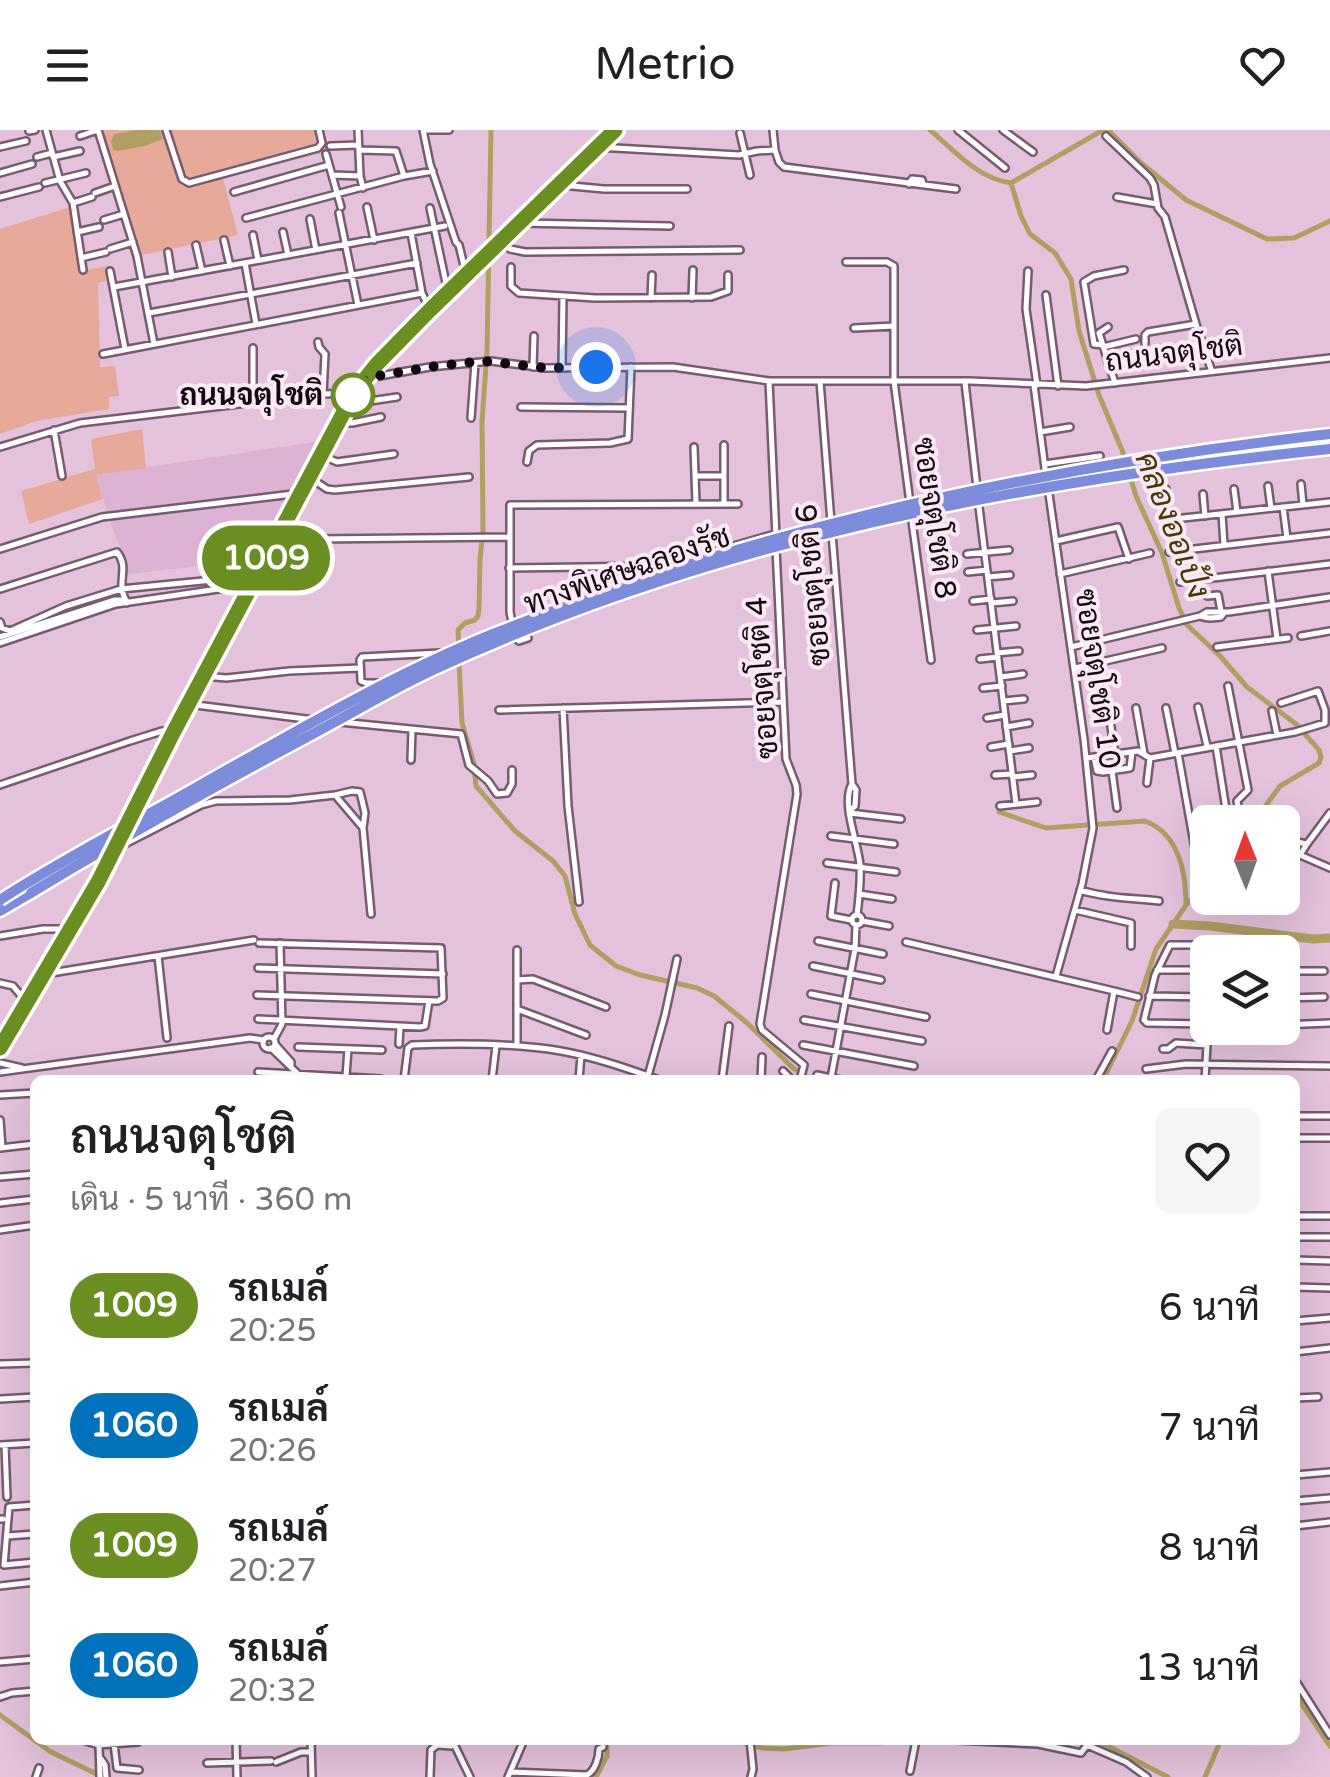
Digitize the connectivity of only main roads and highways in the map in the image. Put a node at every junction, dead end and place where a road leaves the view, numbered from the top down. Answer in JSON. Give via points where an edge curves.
{"nodes":[{"id":1,"x":614,"y":130,"type":"edge"},
{"id":2,"x":1330,"y":434,"type":"edge"},
{"id":3,"x":1330,"y":448,"type":"edge"},
{"id":4,"x":0,"y":898,"type":"edge"},
{"id":5,"x":0,"y":911,"type":"edge"},
{"id":6,"x":0,"y":1048,"type":"edge"}],
"edges":[{"from":1,"to":6,"type":"main road","via":[[354,393],[115,849]]},
{"from":2,"to":4,"type":"highway","name":"ทางพิเศษฉลองรัช","bridge":true,"via":[[934,500],[830,523],[636,581],[381,686]]},
{"from":3,"to":5,"type":"highway","name":"ทางพิเศษฉลองรัช","bridge":true,"via":[[1069,482],[903,514],[637,590],[386,693]]}]}
